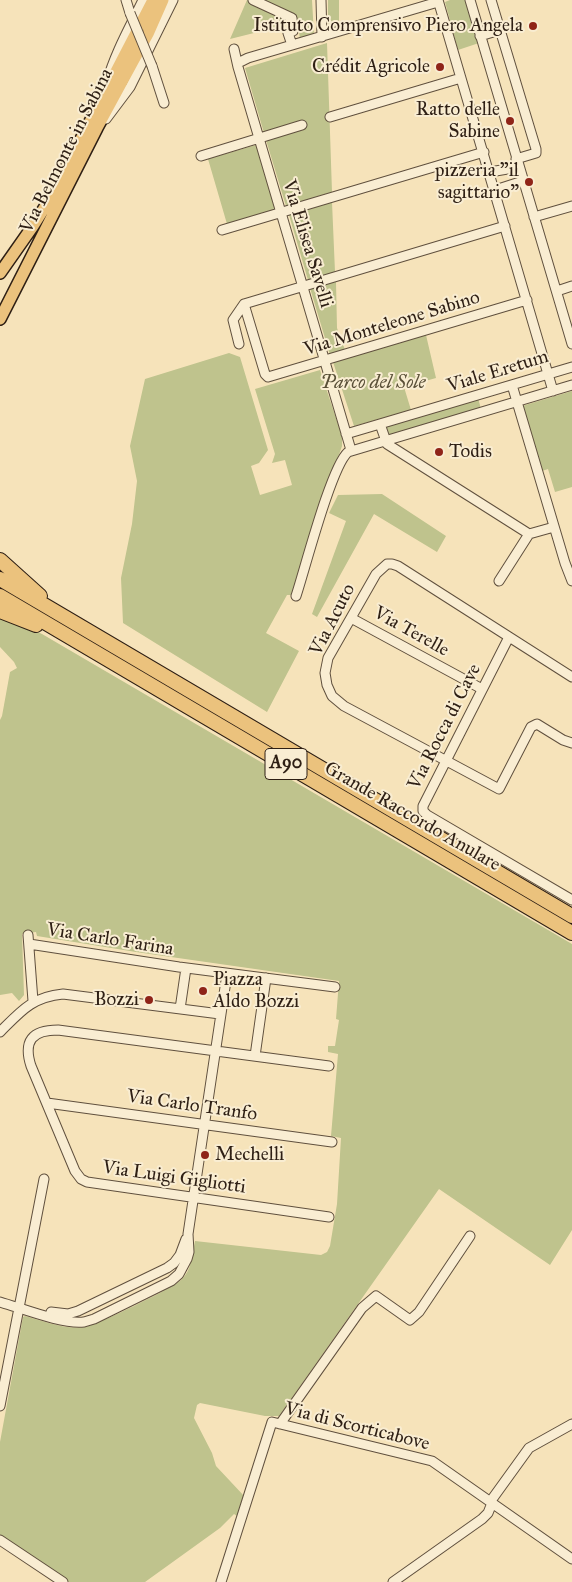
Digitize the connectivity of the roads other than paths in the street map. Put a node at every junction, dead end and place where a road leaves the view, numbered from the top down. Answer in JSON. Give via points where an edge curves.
{"nodes":[{"id":1,"x":126,"y":0,"type":"edge"},
{"id":2,"x":143,"y":0,"type":"edge"},
{"id":3,"x":153,"y":0,"type":"edge"},
{"id":4,"x":163,"y":0,"type":"edge"},
{"id":5,"x":172,"y":0,"type":"edge"},
{"id":6,"x":253,"y":0,"type":"edge"},
{"id":7,"x":320,"y":0,"type":"edge"},
{"id":8,"x":470,"y":0,"type":"edge"},
{"id":9,"x":491,"y":0,"type":"edge"},
{"id":10,"x":438,"y":1,"type":"edge"},
{"id":11,"x":500,"y":30,"type":"junction"},
{"id":12,"x":322,"y":36,"type":"junction"},
{"id":13,"x":480,"y":36,"type":"junction"},
{"id":14,"x":292,"y":45,"type":"junction"},
{"id":15,"x":234,"y":49,"type":"dead end"},
{"id":16,"x":238,"y":63,"type":"junction"},
{"id":17,"x":461,"y":78,"type":"junction"},
{"id":18,"x":103,"y":97,"type":"junction"},
{"id":19,"x":164,"y":103,"type":"dead end"},
{"id":20,"x":330,"y":117,"type":"dead end"},
{"id":21,"x":302,"y":125,"type":"dead end"},
{"id":22,"x":97,"y":128,"type":"junction"},
{"id":23,"x":259,"y":138,"type":"junction"},
{"id":24,"x":484,"y":152,"type":"junction"},
{"id":25,"x":201,"y":156,"type":"dead end"},
{"id":26,"x":517,"y":163,"type":"junction"},
{"id":27,"x":490,"y":172,"type":"junction"},
{"id":28,"x":523,"y":181,"type":"junction"},
{"id":29,"x":495,"y":190,"type":"junction"},
{"id":30,"x":572,"y":206,"type":"edge"},
{"id":31,"x":281,"y":212,"type":"junction"},
{"id":32,"x":534,"y":217,"type":"junction"},
{"id":33,"x":505,"y":226,"type":"junction"},
{"id":34,"x":222,"y":230,"type":"dead end"},
{"id":35,"x":0,"y":273,"type":"edge"},
{"id":36,"x":303,"y":286,"type":"junction"},
{"id":37,"x":572,"y":286,"type":"edge"},
{"id":38,"x":557,"y":291,"type":"junction"},
{"id":39,"x":527,"y":300,"type":"junction"},
{"id":40,"x":244,"y":304,"type":"junction"},
{"id":41,"x":0,"y":318,"type":"edge"},
{"id":42,"x":239,"y":344,"type":"dead end"},
{"id":43,"x":572,"y":344,"type":"edge"},
{"id":44,"x":325,"y":361,"type":"junction"},
{"id":45,"x":572,"y":367,"type":"edge"},
{"id":46,"x":549,"y":374,"type":"junction"},
{"id":47,"x":512,"y":385,"type":"junction"},
{"id":48,"x":572,"y":385,"type":"edge"},
{"id":49,"x":553,"y":391,"type":"junction"},
{"id":50,"x":480,"y":395,"type":"junction"},
{"id":51,"x":517,"y":402,"type":"junction"},
{"id":52,"x":485,"y":411,"type":"junction"},
{"id":53,"x":380,"y":424,"type":"junction"},
{"id":54,"x":346,"y":434,"type":"junction"},
{"id":55,"x":385,"y":441,"type":"junction"},
{"id":56,"x":351,"y":450,"type":"junction"},
{"id":57,"x":554,"y":526,"type":"junction"},
{"id":58,"x":529,"y":534,"type":"junction"},
{"id":59,"x":0,"y":560,"type":"edge"},
{"id":60,"x":568,"y":562,"type":"edge"},
{"id":61,"x":0,"y":579,"type":"edge"},
{"id":62,"x":572,"y":580,"type":"edge"},
{"id":63,"x":499,"y":581,"type":"dead end"},
{"id":64,"x":0,"y":596,"type":"edge"},
{"id":65,"x":296,"y":596,"type":"dead end"},
{"id":66,"x":0,"y":611,"type":"edge"},
{"id":67,"x":65,"y":618,"type":"junction"},
{"id":68,"x":351,"y":618,"type":"junction"},
{"id":69,"x":61,"y":632,"type":"junction"},
{"id":70,"x":509,"y":637,"type":"junction"},
{"id":71,"x":572,"y":677,"type":"edge"},
{"id":72,"x":482,"y":689,"type":"junction"},
{"id":73,"x":572,"y":743,"type":"edge"},
{"id":74,"x":447,"y":762,"type":"junction"},
{"id":75,"x":572,"y":900,"type":"edge"},
{"id":76,"x":572,"y":916,"type":"edge"},
{"id":77,"x":572,"y":933,"type":"edge"},
{"id":78,"x":186,"y":968,"type":"junction"},
{"id":79,"x":227,"y":974,"type":"junction"},
{"id":80,"x":266,"y":978,"type":"junction"},
{"id":81,"x":335,"y":987,"type":"dead end"},
{"id":82,"x":33,"y":1001,"type":"junction"},
{"id":83,"x":180,"y":1009,"type":"junction"},
{"id":84,"x":220,"y":1014,"type":"junction"},
{"id":85,"x":0,"y":1032,"type":"edge"},
{"id":86,"x":214,"y":1051,"type":"junction"},
{"id":87,"x":255,"y":1056,"type":"junction"},
{"id":88,"x":329,"y":1066,"type":"dead end"},
{"id":89,"x":47,"y":1103,"type":"junction"},
{"id":90,"x":205,"y":1124,"type":"junction"},
{"id":91,"x":332,"y":1142,"type":"dead end"},
{"id":92,"x":44,"y":1179,"type":"dead end"},
{"id":93,"x":194,"y":1198,"type":"junction"},
{"id":94,"x":328,"y":1217,"type":"dead end"},
{"id":95,"x":188,"y":1234,"type":"junction"},
{"id":96,"x":470,"y":1236,"type":"dead end"},
{"id":97,"x":0,"y":1302,"type":"edge"},
{"id":98,"x":18,"y":1307,"type":"junction"},
{"id":99,"x":0,"y":1406,"type":"edge"},
{"id":100,"x":280,"y":1424,"type":"junction"},
{"id":101,"x":572,"y":1424,"type":"edge"},
{"id":102,"x":491,"y":1502,"type":"junction"},
{"id":103,"x":0,"y":1540,"type":"edge"},
{"id":104,"x":572,"y":1559,"type":"edge"},
{"id":105,"x":63,"y":1582,"type":"edge"},
{"id":106,"x":220,"y":1582,"type":"edge"},
{"id":107,"x":394,"y":1582,"type":"edge"}],
"edges":[{"from":1,"to":19,"type":"street","bridge":true},
{"from":2,"to":18,"type":"street","via":[[113,63]]},
{"from":3,"to":18,"type":"main road","name":"Via Belmonte in Sabina"},
{"from":4,"to":22,"type":"main road","name":"Via Belmonte in Sabina"},
{"from":5,"to":22,"type":"street","via":[[130,87]]},
{"from":6,"to":14,"type":"street","via":[[292,18],[293,32],[288,33]]},
{"from":7,"to":12,"type":"street"},
{"from":8,"to":13,"type":"street"},
{"from":9,"to":11,"type":"street"},
{"from":10,"to":12,"type":"street"},
{"from":10,"to":17,"type":"street"},
{"from":11,"to":13,"type":"street"},
{"from":11,"to":26,"type":"street","via":[[536,149],[536,153]]},
{"from":12,"to":14,"type":"street"},
{"from":13,"to":26,"type":"street"},
{"from":14,"to":16,"type":"street"},
{"from":15,"to":16,"type":"street","name":"Via Elisea Savelli"},
{"from":16,"to":23,"type":"street","name":"Via Elisea Savelli"},
{"from":17,"to":20,"type":"street"},
{"from":17,"to":24,"type":"street"},
{"from":18,"to":35,"type":"main road","name":"Via Belmonte in Sabina","via":[[43,210]]},
{"from":21,"to":23,"type":"street"},
{"from":22,"to":41,"type":"main road","name":"Via Belmonte in Sabina"},
{"from":23,"to":25,"type":"street"},
{"from":23,"to":31,"type":"street","name":"Via Elisea Savelli"},
{"from":24,"to":27,"type":"street"},
{"from":24,"to":31,"type":"street"},
{"from":26,"to":27,"type":"street"},
{"from":26,"to":28,"type":"street"},
{"from":27,"to":29,"type":"street"},
{"from":28,"to":29,"type":"street"},
{"from":28,"to":32,"type":"street"},
{"from":29,"to":33,"type":"street"},
{"from":30,"to":32,"type":"street"},
{"from":31,"to":34,"type":"street"},
{"from":31,"to":36,"type":"street","name":"Via Elisea Savelli"},
{"from":32,"to":38,"type":"street"},
{"from":33,"to":36,"type":"street"},
{"from":33,"to":39,"type":"street"},
{"from":36,"to":40,"type":"street"},
{"from":36,"to":44,"type":"street","name":"Via Elisea Savelli"},
{"from":37,"to":38,"type":"street"},
{"from":38,"to":43,"type":"street"},
{"from":39,"to":44,"type":"street","name":"Via Monteleone Sabino"},
{"from":39,"to":46,"type":"street"},
{"from":40,"to":42,"type":"street","via":[[233,320]]},
{"from":40,"to":44,"type":"street","name":"Via Monteleone Sabino","via":[[267,377]]},
{"from":44,"to":54,"type":"street","name":"Via Elisea Savelli"},
{"from":45,"to":46,"type":"street","name":"Viale Eretum"},
{"from":46,"to":47,"type":"street","name":"Viale Eretum"},
{"from":46,"to":49,"type":"street"},
{"from":47,"to":50,"type":"street","name":"Viale Eretum"},
{"from":47,"to":51,"type":"street"},
{"from":48,"to":49,"type":"street","name":"Viale Eretum"},
{"from":49,"to":51,"type":"street","name":"Viale Eretum"},
{"from":50,"to":52,"type":"street"},
{"from":50,"to":53,"type":"street","name":"Viale Eretum"},
{"from":51,"to":52,"type":"street","name":"Viale Eretum"},
{"from":51,"to":57,"type":"street"},
{"from":52,"to":55,"type":"street","name":"Viale Eretum"},
{"from":53,"to":54,"type":"street","name":"Viale Eretum"},
{"from":53,"to":55,"type":"street"},
{"from":54,"to":56,"type":"street","name":"Via Elisea Savelli"},
{"from":55,"to":56,"type":"street","name":"Viale Eretum"},
{"from":55,"to":58,"type":"street"},
{"from":56,"to":65,"type":"street","via":[[343,457],[332,482]]},
{"from":57,"to":58,"type":"street"},
{"from":57,"to":60,"type":"street"},
{"from":58,"to":63,"type":"street"},
{"from":59,"to":67,"type":"highway"},
{"from":60,"to":62,"type":"street"},
{"from":61,"to":67,"type":"highway","name":"Grande Raccordo Anulare","number":"A90"},
{"from":64,"to":69,"type":"highway","name":"Grande Raccordo Anulare","number":"A90"},
{"from":66,"to":69,"type":"highway"},
{"from":67,"to":76,"type":"highway","name":"Grande Raccordo Anulare","number":"A90"},
{"from":68,"to":70,"type":"street","name":"Via Acuto","via":[[376,574],[385,565],[392,564]]},
{"from":68,"to":72,"type":"street","name":"Via Terelle"},
{"from":68,"to":74,"type":"street","name":"Via Acuto","via":[[326,664],[325,679],[330,694],[344,706]]},
{"from":69,"to":77,"type":"highway","name":"Grande Raccordo Anulare","number":"A90"},
{"from":70,"to":71,"type":"street","name":"Via Acuto"},
{"from":70,"to":72,"type":"street","name":"Via Rocca di Cave"},
{"from":72,"to":74,"type":"street","name":"Via Rocca di Cave"},
{"from":73,"to":74,"type":"street","name":"Via Acuto","via":[[537,724],[533,725],[499,789]]},
{"from":74,"to":75,"type":"street","name":"Via Rocca di Cave","via":[[423,806],[424,814]]},
{"from":78,"to":79,"type":"street"},
{"from":78,"to":82,"type":"street","name":"Via Carlo Farina","via":[[29,939]]},
{"from":78,"to":83,"type":"street"},
{"from":79,"to":80,"type":"street"},
{"from":79,"to":84,"type":"street"},
{"from":80,"to":81,"type":"street"},
{"from":80,"to":87,"type":"street"},
{"from":82,"to":83,"type":"street","via":[[71,994]]},
{"from":82,"to":85,"type":"street"},
{"from":83,"to":84,"type":"street"},
{"from":84,"to":86,"type":"street"},
{"from":86,"to":87,"type":"street","name":"Via Luigi Gigliotti"},
{"from":86,"to":89,"type":"street","name":"Via Luigi Gigliotti","via":[[69,1031],[41,1031],[31,1040],[28,1052]]},
{"from":86,"to":90,"type":"street"},
{"from":87,"to":88,"type":"street","name":"Via Luigi Gigliotti"},
{"from":89,"to":90,"type":"street","name":"Via Carlo Tranfo"},
{"from":89,"to":93,"type":"street","name":"Via Luigi Gigliotti","via":[[81,1179],[99,1185]]},
{"from":90,"to":91,"type":"street","name":"Via Carlo Tranfo"},
{"from":90,"to":93,"type":"street"},
{"from":92,"to":98,"type":"street"},
{"from":93,"to":94,"type":"street","name":"Via Luigi Gigliotti"},
{"from":93,"to":95,"type":"street"},
{"from":95,"to":98,"type":"street","via":[[180,1255],[172,1265],[78,1311],[64,1314]]},
{"from":95,"to":98,"type":"street","via":[[187,1259],[171,1282],[94,1319],[75,1323]]},
{"from":96,"to":100,"type":"street","via":[[419,1312],[410,1320],[376,1296],[371,1299]]},
{"from":97,"to":98,"type":"street"},
{"from":98,"to":99,"type":"street"},
{"from":100,"to":102,"type":"street","name":"Via di Scorticabove","via":[[432,1461]]},
{"from":100,"to":106,"type":"street","name":"Via di Scorticabove","via":[[272,1422]]},
{"from":101,"to":102,"type":"street","via":[[529,1448]]},
{"from":102,"to":104,"type":"street","name":"Via di Scorticabove"},
{"from":102,"to":107,"type":"street","via":[[482,1519]]},
{"from":103,"to":105,"type":"street"}]}
